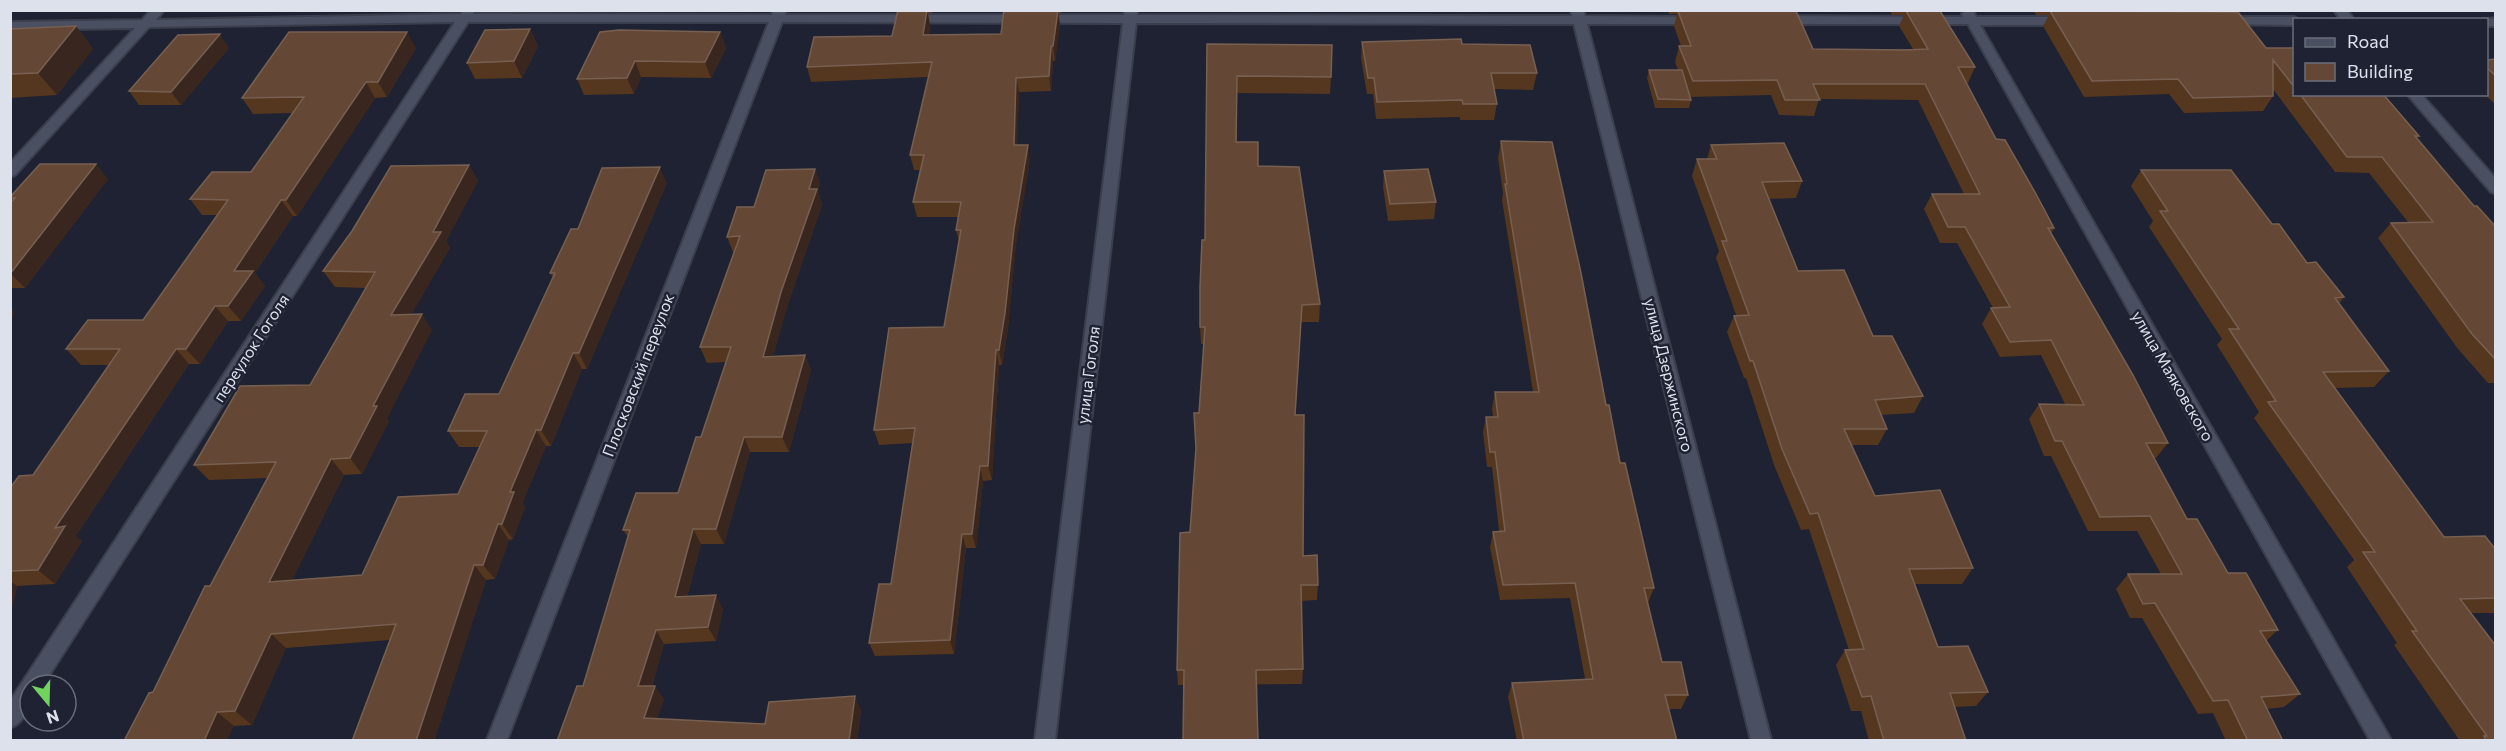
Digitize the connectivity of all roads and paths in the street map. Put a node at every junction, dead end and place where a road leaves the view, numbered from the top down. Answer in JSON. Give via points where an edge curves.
{"nodes":[{"id":1,"x":158,"y":10,"type":"edge"},
{"id":2,"x":467,"y":14,"type":"edge"},
{"id":3,"x":779,"y":14,"type":"edge"},
{"id":4,"x":1131,"y":14,"type":"edge"},
{"id":5,"x":1578,"y":15,"type":"edge"},
{"id":6,"x":1969,"y":15,"type":"edge"},
{"id":7,"x":1710,"y":20,"type":"edge"},
{"id":8,"x":1770,"y":20,"type":"edge"},
{"id":9,"x":2079,"y":21,"type":"edge"},
{"id":10,"x":2211,"y":21,"type":"edge"},
{"id":11,"x":2293,"y":21,"type":"edge"},
{"id":12,"x":146,"y":24,"type":"junction"},
{"id":13,"x":10,"y":26,"type":"edge"},
{"id":14,"x":2415,"y":96,"type":"edge"},
{"id":15,"x":10,"y":172,"type":"edge"},
{"id":16,"x":2496,"y":189,"type":"edge"},
{"id":17,"x":41,"y":673,"type":"edge"},
{"id":18,"x":497,"y":741,"type":"edge"},
{"id":19,"x":1045,"y":741,"type":"edge"},
{"id":20,"x":1761,"y":741,"type":"edge"},
{"id":21,"x":2380,"y":741,"type":"edge"}],
"edges":[{"from":1,"to":12,"type":"street"},
{"from":2,"to":3,"type":"street"},
{"from":2,"to":12,"type":"street"},
{"from":2,"to":17,"type":"street","name":"переулок Гоголя"},
{"from":3,"to":4,"type":"street"},
{"from":3,"to":18,"type":"street","name":"Плосковский переулок"},
{"from":4,"to":5,"type":"street"},
{"from":4,"to":19,"type":"street","name":"улица Гоголя"},
{"from":5,"to":7,"type":"street"},
{"from":5,"to":20,"type":"street","name":"улица Дзержинского"},
{"from":6,"to":8,"type":"street"},
{"from":6,"to":9,"type":"street"},
{"from":6,"to":21,"type":"street","name":"улица Маяковского"},
{"from":10,"to":11,"type":"street"},
{"from":12,"to":13,"type":"street"},
{"from":12,"to":15,"type":"street"},
{"from":14,"to":16,"type":"street"}]}
